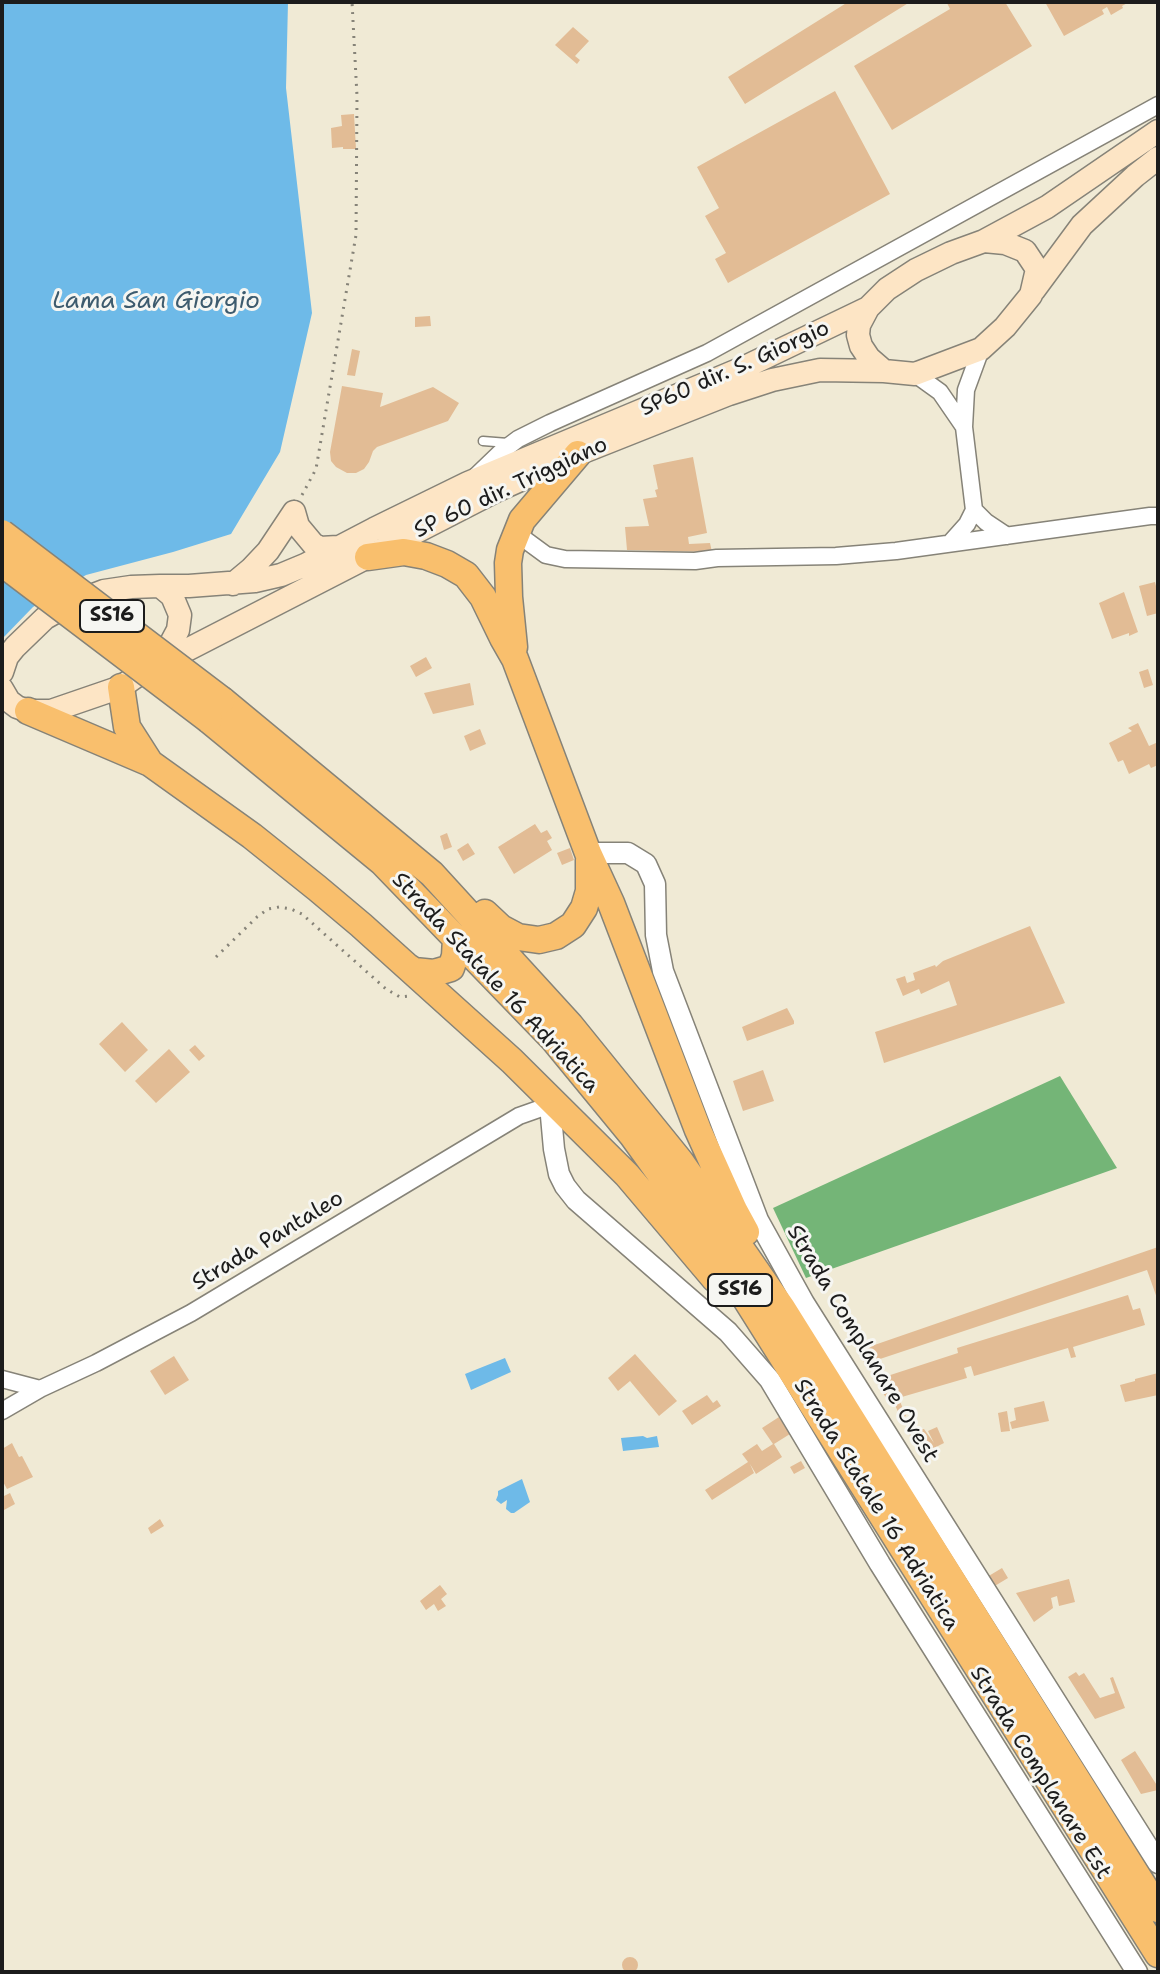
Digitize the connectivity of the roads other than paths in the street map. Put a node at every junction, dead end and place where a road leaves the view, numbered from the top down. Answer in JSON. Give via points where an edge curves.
{"nodes":[{"id":1,"x":1158,"y":105,"type":"edge"},
{"id":2,"x":1158,"y":131,"type":"edge"},
{"id":3,"x":1158,"y":158,"type":"edge"},
{"id":4,"x":918,"y":236,"type":"junction"},
{"id":5,"x":984,"y":241,"type":"junction"},
{"id":6,"x":930,"y":263,"type":"junction"},
{"id":7,"x":1031,"y":295,"type":"junction"},
{"id":8,"x":868,"y":308,"type":"junction"},
{"id":9,"x":981,"y":349,"type":"junction"},
{"id":10,"x":884,"y":371,"type":"junction"},
{"id":11,"x":915,"y":374,"type":"junction"},
{"id":12,"x":964,"y":427,"type":"junction"},
{"id":13,"x":483,"y":441,"type":"dead end"},
{"id":14,"x":512,"y":443,"type":"junction"},
{"id":15,"x":578,"y":454,"type":"junction"},
{"id":16,"x":468,"y":483,"type":"junction"},
{"id":17,"x":974,"y":510,"type":"junction"},
{"id":18,"x":1158,"y":516,"type":"edge"},
{"id":19,"x":2,"y":533,"type":"edge"},
{"id":20,"x":516,"y":533,"type":"junction"},
{"id":21,"x":1007,"y":536,"type":"junction"},
{"id":22,"x":950,"y":543,"type":"junction"},
{"id":23,"x":338,"y":547,"type":"junction"},
{"id":24,"x":368,"y":557,"type":"junction"},
{"id":25,"x":2,"y":563,"type":"edge"},
{"id":26,"x":233,"y":584,"type":"junction"},
{"id":27,"x":160,"y":586,"type":"junction"},
{"id":28,"x":515,"y":659,"type":"junction"},
{"id":29,"x":4,"y":663,"type":"edge"},
{"id":30,"x":155,"y":663,"type":"junction"},
{"id":31,"x":121,"y":687,"type":"junction"},
{"id":32,"x":2,"y":689,"type":"edge"},
{"id":33,"x":16,"y":709,"type":"edge"},
{"id":34,"x":215,"y":710,"type":"junction"},
{"id":35,"x":150,"y":763,"type":"junction"},
{"id":36,"x":588,"y":853,"type":"junction"},
{"id":37,"x":432,"y":874,"type":"junction"},
{"id":38,"x":456,"y":938,"type":"junction"},
{"id":39,"x":404,"y":963,"type":"junction"},
{"id":40,"x":451,"y":968,"type":"junction"},
{"id":41,"x":463,"y":1018,"type":"junction"},
{"id":42,"x":553,"y":1104,"type":"junction"},
{"id":43,"x":772,"y":1316,"type":"junction"},
{"id":44,"x":2,"y":1379,"type":"edge"},
{"id":45,"x":40,"y":1389,"type":"junction"},
{"id":46,"x":2,"y":1411,"type":"edge"},
{"id":47,"x":1158,"y":1863,"type":"edge"},
{"id":48,"x":1158,"y":1909,"type":"edge"},
{"id":49,"x":1158,"y":1954,"type":"edge"},
{"id":50,"x":1137,"y":1972,"type":"edge"}],
"edges":[{"from":1,"to":4,"type":"street"},
{"from":2,"to":5,"type":"main road","name":"SP60 dir. S. Giorgio","via":[[1047,207]]},
{"from":3,"to":7,"type":"main road","via":[[1082,225]]},
{"from":4,"to":6,"type":"street"},
{"from":4,"to":14,"type":"street","via":[[707,353]]},
{"from":5,"to":6,"type":"main road","name":"SP60 dir. S. Giorgio"},
{"from":5,"to":7,"type":"main road","via":[[1025,251],[1037,269]]},
{"from":6,"to":8,"type":"main road","name":"SP60 dir. S. Giorgio","via":[[887,289]]},
{"from":7,"to":9,"type":"main road"},
{"from":8,"to":10,"type":"main road","via":[[858,335],[869,358]]},
{"from":8,"to":16,"type":"main road","name":"SP60 dir. S. Giorgio","via":[[743,368]]},
{"from":9,"to":11,"type":"main road"},
{"from":9,"to":12,"type":"street","via":[[966,390]]},
{"from":10,"to":11,"type":"main road","name":"SP 60 dir. Triggiano"},
{"from":10,"to":15,"type":"main road","name":"SP 60 dir. Triggiano","via":[[820,370],[772,380]]},
{"from":11,"to":12,"type":"street","via":[[940,392]]},
{"from":12,"to":17,"type":"street"},
{"from":13,"to":14,"type":"lane"},
{"from":14,"to":16,"type":"street"},
{"from":15,"to":20,"type":"highway"},
{"from":15,"to":24,"type":"main road","name":"SP 60 dir. Triggiano"},
{"from":16,"to":23,"type":"main road","name":"SP60 dir. S. Giorgio"},
{"from":17,"to":21,"type":"street"},
{"from":17,"to":22,"type":"street"},
{"from":18,"to":21,"type":"street"},
{"from":19,"to":34,"type":"highway","name":"Strada Statale 16 Adriatica","number":"SS16","bridge":true},
{"from":20,"to":22,"type":"street","via":[[546,555],[565,559],[836,556]]},
{"from":20,"to":28,"type":"highway","via":[[508,563]]},
{"from":21,"to":22,"type":"street"},
{"from":23,"to":26,"type":"main road","name":"SP60 dir. S. Giorgio","via":[[281,575]]},
{"from":23,"to":26,"type":"main road","via":[[313,544],[294,512],[268,551]]},
{"from":24,"to":28,"type":"highway","number":"SS16","via":[[404,552],[426,556],[466,575]]},
{"from":24,"to":30,"type":"main road","name":"SP 60 dir. Triggiano"},
{"from":25,"to":34,"type":"highway","name":"Strada Statale 16 Adriatica","number":"SS16","bridge":true},
{"from":26,"to":27,"type":"main road","name":"SP60 dir. S. Giorgio"},
{"from":27,"to":29,"type":"main road","name":"SP60 dir. S. Giorgio","via":[[104,591],[70,604],[32,628]]},
{"from":27,"to":30,"type":"main road","via":[[172,596],[180,615],[174,638]]},
{"from":28,"to":36,"type":"highway","number":"SS16"},
{"from":30,"to":31,"type":"main road"},
{"from":31,"to":33,"type":"main road","via":[[51,711]]},
{"from":31,"to":35,"type":"highway","via":[[127,727]]},
{"from":32,"to":33,"type":"main road"},
{"from":33,"to":35,"type":"highway","number":"SS16"},
{"from":34,"to":37,"type":"highway","name":"Strada Statale 16 Adriatica","number":"SS16"},
{"from":34,"to":38,"type":"highway","name":"Strada Statale 16 Adriatica","number":"SS16","via":[[382,862]]},
{"from":35,"to":39,"type":"highway","number":"SS16","via":[[252,836]]},
{"from":36,"to":37,"type":"highway","number":"SS16","via":[[584,908],[573,925],[539,940],[501,928],[459,887]]},
{"from":36,"to":43,"type":"highway","number":"SS16","via":[[698,1130],[766,1267]]},
{"from":36,"to":47,"type":"street","name":"Strada Complanare Ovest","via":[[628,853],[646,864],[655,884],[663,971],[758,1220],[804,1303]]},
{"from":37,"to":43,"type":"highway","name":"Strada Statale 16 Adriatica","number":"SS16","via":[[570,1025],[680,1161]]},
{"from":38,"to":40,"type":"highway"},
{"from":38,"to":43,"type":"highway","name":"Strada Statale 16 Adriatica","number":"SS16","via":[[554,1040],[632,1135],[717,1253]]},
{"from":39,"to":40,"type":"highway","number":"SS16","via":[[414,971]]},
{"from":39,"to":41,"type":"highway","number":"SS16"},
{"from":40,"to":41,"type":"highway","via":[[452,995]]},
{"from":41,"to":42,"type":"highway","number":"SS16"},
{"from":42,"to":43,"type":"highway","number":"SS16","via":[[627,1175],[723,1288]]},
{"from":42,"to":45,"type":"street","name":"Strada Pantaleo","via":[[519,1116],[191,1313]]},
{"from":42,"to":50,"type":"street","name":"Strada Complanare Est","via":[[554,1149],[565,1186],[728,1332],[770,1380]]},
{"from":43,"to":48,"type":"highway","name":"Strada Statale 16 Adriatica","number":"SS16"},
{"from":43,"to":49,"type":"highway","name":"Strada Statale 16 Adriatica","number":"SS16"},
{"from":44,"to":45,"type":"street"},
{"from":45,"to":46,"type":"street","name":"Strada Pantaleo"}]}
